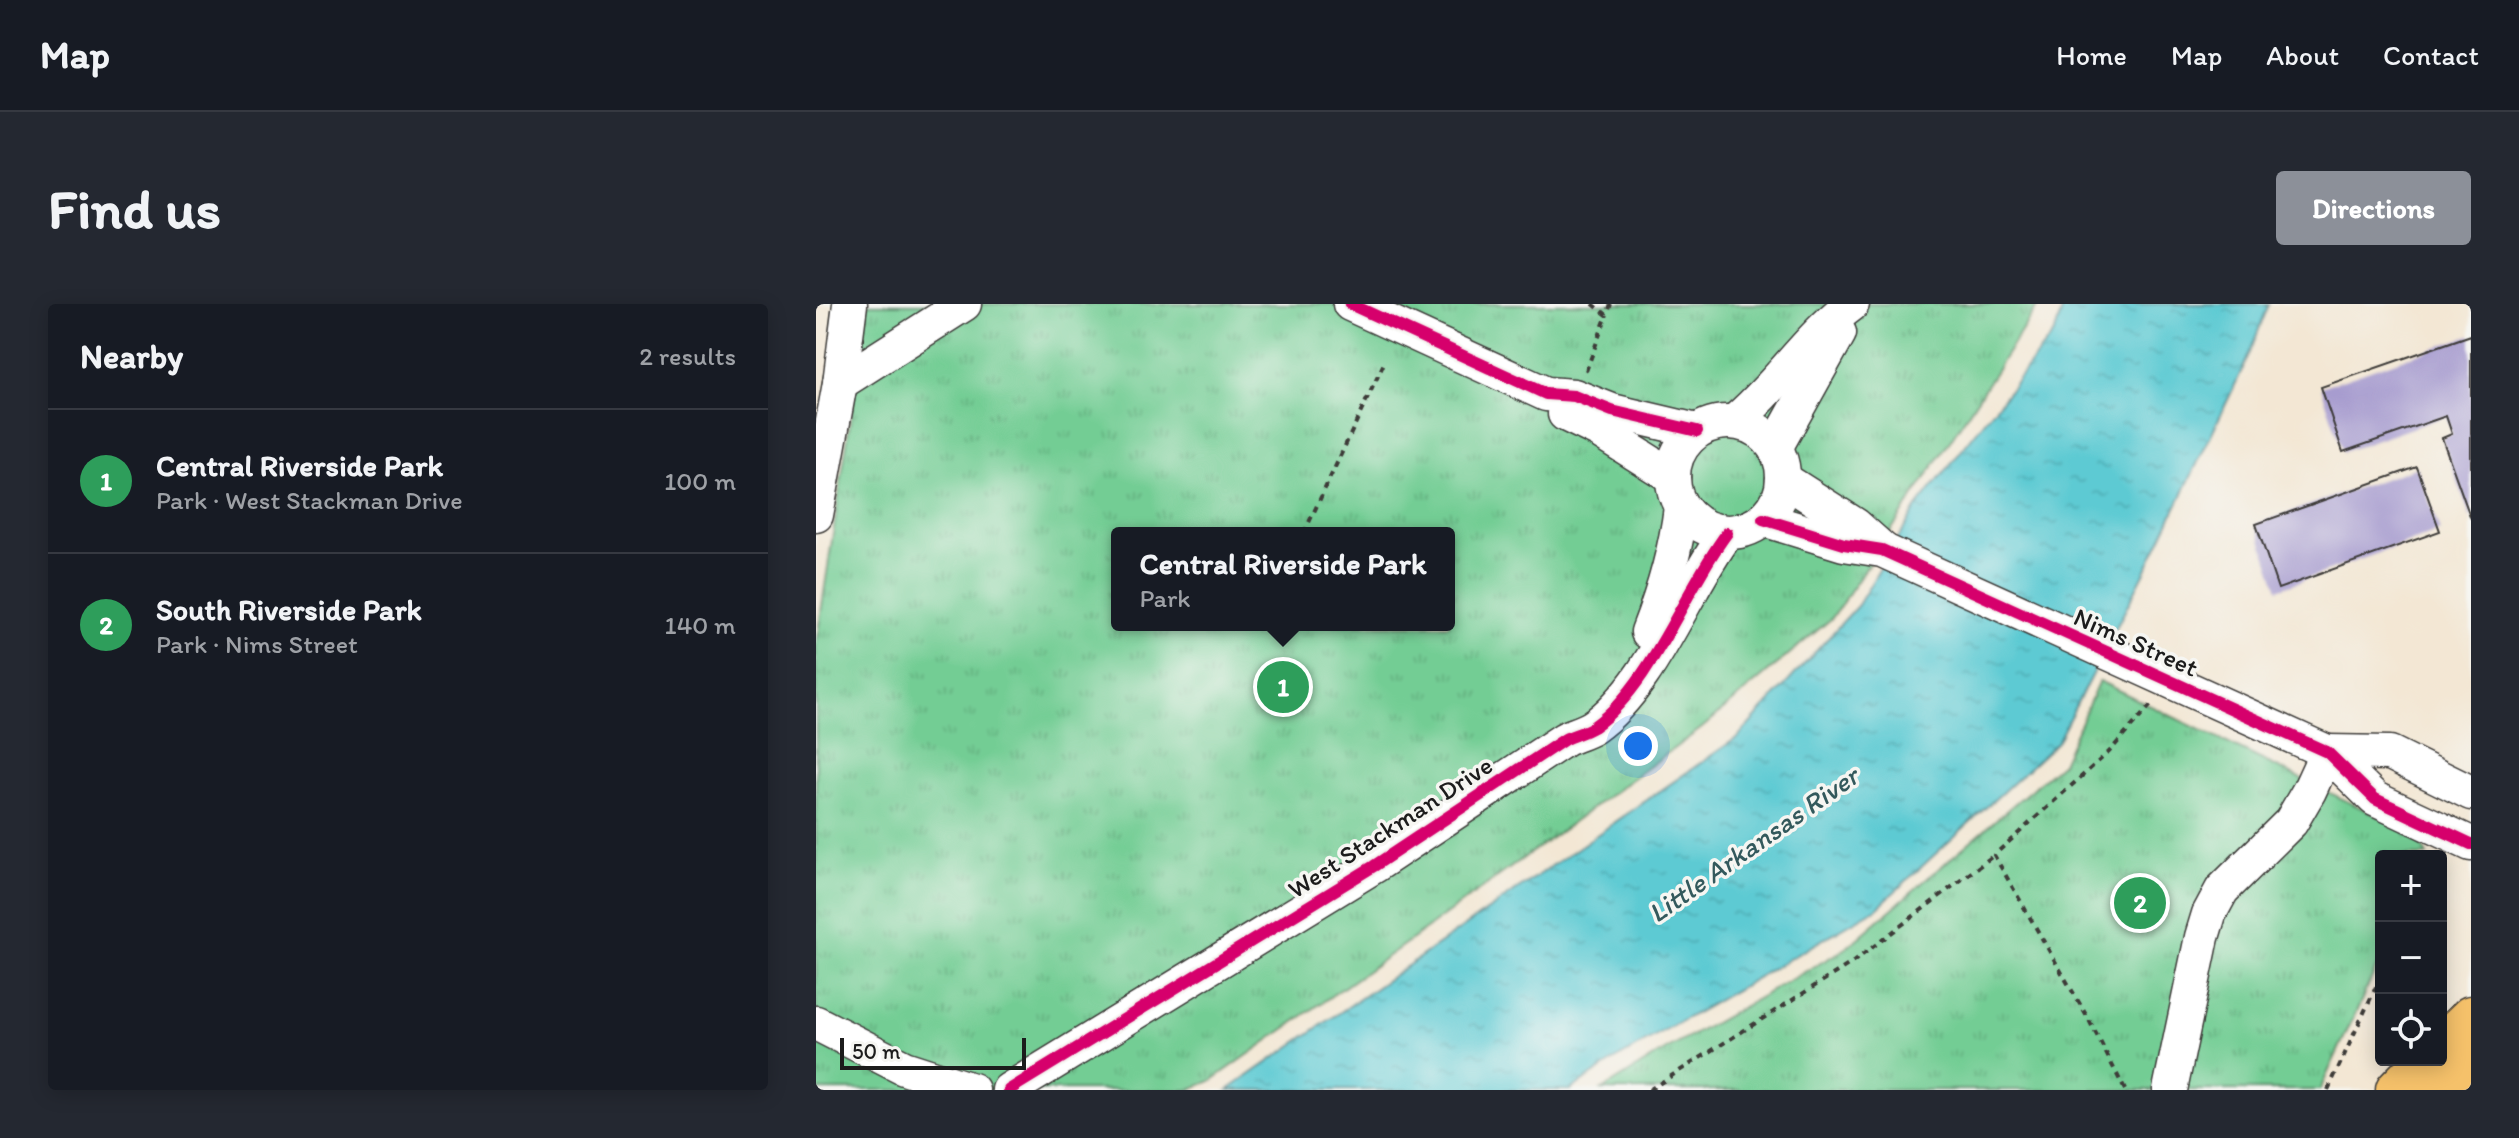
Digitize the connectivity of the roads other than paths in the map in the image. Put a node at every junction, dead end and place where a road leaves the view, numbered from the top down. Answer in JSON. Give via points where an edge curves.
{"nodes":[{"id":1,"x":849,"y":304,"type":"edge"},
{"id":2,"x":964,"y":304,"type":"edge"},
{"id":3,"x":1350,"y":304,"type":"edge"},
{"id":4,"x":1853,"y":304,"type":"edge"},
{"id":5,"x":840,"y":383,"type":"junction"},
{"id":6,"x":1546,"y":394,"type":"junction"},
{"id":7,"x":1734,"y":422,"type":"junction"},
{"id":8,"x":1697,"y":431,"type":"junction"},
{"id":9,"x":1779,"y":464,"type":"junction"},
{"id":10,"x":1677,"y":492,"type":"junction"},
{"id":11,"x":816,"y":513,"type":"edge"},
{"id":12,"x":1763,"y":519,"type":"junction"},
{"id":13,"x":1727,"y":533,"type":"junction"},
{"id":14,"x":1882,"y":550,"type":"junction"},
{"id":15,"x":1565,"y":739,"type":"junction"},
{"id":16,"x":2327,"y":752,"type":"junction"},
{"id":17,"x":2471,"y":793,"type":"edge"},
{"id":18,"x":2471,"y":844,"type":"edge"},
{"id":19,"x":2471,"y":1017,"type":"edge"},
{"id":20,"x":816,"y":1023,"type":"edge"},
{"id":21,"x":2447,"y":1040,"type":"edge"},
{"id":22,"x":2471,"y":1057,"type":"edge"},
{"id":23,"x":2420,"y":1066,"type":"edge"},
{"id":24,"x":972,"y":1090,"type":"edge"},
{"id":25,"x":1009,"y":1090,"type":"edge"},
{"id":26,"x":2170,"y":1090,"type":"edge"},
{"id":27,"x":2397,"y":1090,"type":"edge"},
{"id":28,"x":2439,"y":1090,"type":"edge"}],
"edges":[{"from":1,"to":5,"type":"street"},
{"from":2,"to":5,"type":"street"},
{"from":3,"to":6,"type":"street"},
{"from":4,"to":7,"type":"street","via":[[1827,323],[1760,401]]},
{"from":4,"to":9,"type":"street"},
{"from":5,"to":11,"type":"street"},
{"from":6,"to":8,"type":"street","via":[[1574,396],[1612,411]]},
{"from":6,"to":10,"type":"street","via":[[1565,414],[1600,431]]},
{"from":7,"to":8,"type":"street"},
{"from":7,"to":9,"type":"street","via":[[1764,435]]},
{"from":8,"to":10,"type":"street","via":[[1680,452]]},
{"from":9,"to":12,"type":"street","via":[[1780,494]]},
{"from":9,"to":14,"type":"street","name":"Nims Street"},
{"from":10,"to":13,"type":"street","via":[[1693,520]]},
{"from":10,"to":15,"type":"street","name":"West Stackman Drive","via":[[1677,540],[1648,631],[1628,667]]},
{"from":12,"to":13,"type":"street"},
{"from":12,"to":14,"type":"street","name":"Nims Street"},
{"from":13,"to":15,"type":"street","name":"West Stackman Drive","via":[[1618,705],[1592,727]]},
{"from":14,"to":16,"type":"street","name":"Nims Street","via":[[2142,682]]},
{"from":15,"to":25,"type":"street","name":"West Stackman Drive","via":[[1374,866]]},
{"from":16,"to":17,"type":"street","name":"Nims Street","via":[[2390,753]]},
{"from":16,"to":18,"type":"street","name":"Nims Street","via":[[2375,799]]},
{"from":16,"to":26,"type":"street","via":[[2291,822],[2222,890],[2209,914]]},
{"from":19,"to":21,"type":"main road"},
{"from":20,"to":24,"type":"street","via":[[904,1068]]},
{"from":22,"to":28,"type":"main road"},
{"from":23,"to":27,"type":"main road"}]}
